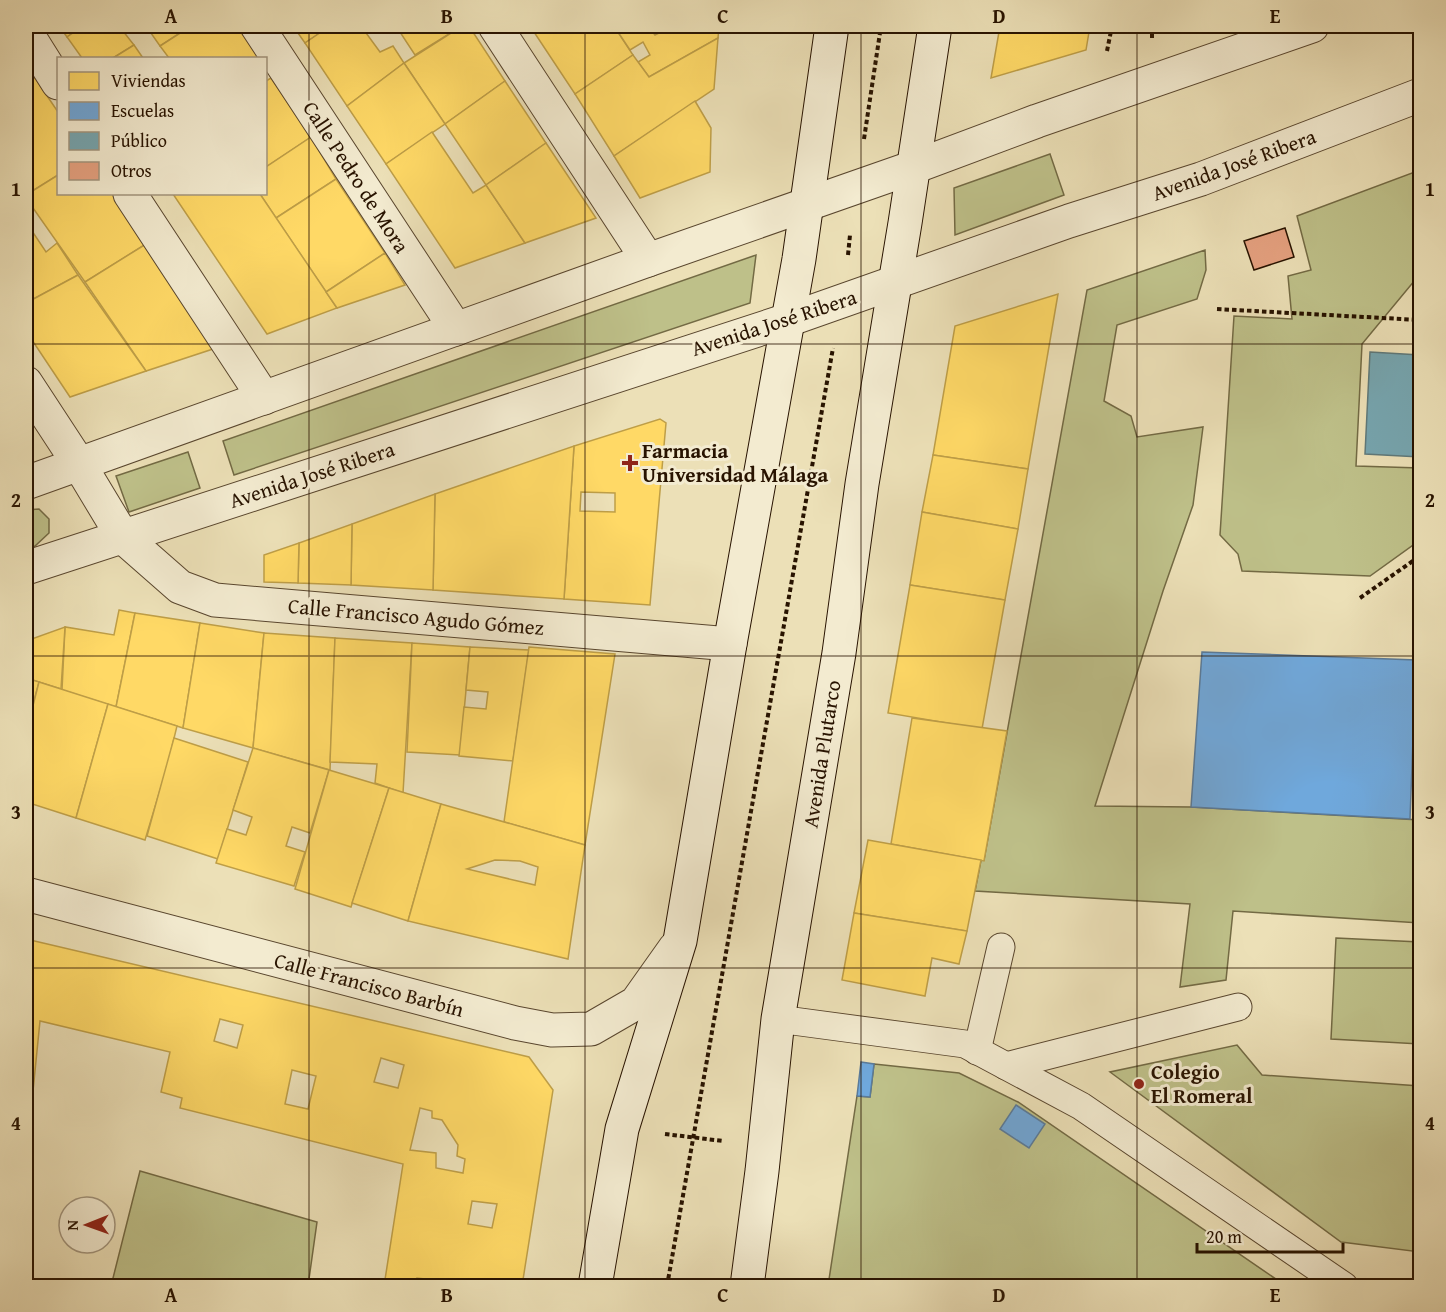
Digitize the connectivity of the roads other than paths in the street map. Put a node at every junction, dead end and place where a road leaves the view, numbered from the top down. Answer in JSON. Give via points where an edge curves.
{"nodes":[{"id":1,"x":258,"y":26,"type":"edge"},
{"id":2,"x":496,"y":26,"type":"edge"},
{"id":3,"x":831,"y":26,"type":"edge"},
{"id":4,"x":935,"y":26,"type":"edge"},
{"id":5,"x":1312,"y":26,"type":"edge"},
{"id":6,"x":26,"y":32,"type":"edge"},
{"id":7,"x":57,"y":81,"type":"edge"},
{"id":8,"x":1420,"y":95,"type":"edge"},
{"id":9,"x":914,"y":167,"type":"junction"},
{"id":10,"x":131,"y":195,"type":"edge"},
{"id":11,"x":807,"y":203,"type":"junction"},
{"id":12,"x":648,"y":260,"type":"junction"},
{"id":13,"x":895,"y":283,"type":"junction"},
{"id":14,"x":788,"y":320,"type":"junction"},
{"id":15,"x":456,"y":329,"type":"junction"},
{"id":16,"x":26,"y":383,"type":"edge"},
{"id":17,"x":264,"y":398,"type":"junction"},
{"id":18,"x":79,"y":464,"type":"junction"},
{"id":19,"x":26,"y":483,"type":"edge"},
{"id":20,"x":123,"y":537,"type":"junction"},
{"id":21,"x":26,"y":568,"type":"edge"},
{"id":22,"x":730,"y":644,"type":"junction"},
{"id":23,"x":26,"y":894,"type":"edge"},
{"id":24,"x":680,"y":941,"type":"junction"},
{"id":25,"x":1002,"y":947,"type":"dead end"},
{"id":26,"x":1238,"y":1007,"type":"dead end"},
{"id":27,"x":778,"y":1018,"type":"junction"},
{"id":28,"x":971,"y":1048,"type":"junction"},
{"id":29,"x":1006,"y":1066,"type":"junction"},
{"id":30,"x":595,"y":1287,"type":"edge"},
{"id":31,"x":747,"y":1287,"type":"edge"},
{"id":32,"x":1344,"y":1287,"type":"edge"}],
"edges":[{"from":1,"to":15,"type":"street","name":"Calle Pedro de Mora"},
{"from":2,"to":12,"type":"street"},
{"from":3,"to":11,"type":"street"},
{"from":4,"to":9,"type":"street","name":"Avenida Plutarco"},
{"from":5,"to":9,"type":"street"},
{"from":6,"to":7,"type":"street"},
{"from":8,"to":13,"type":"street","name":"Avenida José Ribera","via":[[1201,179]]},
{"from":9,"to":11,"type":"street"},
{"from":9,"to":13,"type":"street","name":"Avenida Plutarco"},
{"from":10,"to":17,"type":"street"},
{"from":11,"to":12,"type":"street"},
{"from":11,"to":14,"type":"street"},
{"from":12,"to":15,"type":"street"},
{"from":13,"to":14,"type":"street","name":"Avenida José Ribera"},
{"from":13,"to":27,"type":"street","name":"Avenida Plutarco"},
{"from":14,"to":20,"type":"street","name":"Avenida José Ribera"},
{"from":14,"to":22,"type":"street"},
{"from":15,"to":17,"type":"street"},
{"from":16,"to":18,"type":"street"},
{"from":17,"to":18,"type":"street"},
{"from":18,"to":19,"type":"street"},
{"from":18,"to":20,"type":"street"},
{"from":20,"to":21,"type":"street","name":"Avenida José Ribera"},
{"from":20,"to":22,"type":"street","name":"Calle Francisco Agudo Gómez","via":[[180,587],[215,600]]},
{"from":22,"to":24,"type":"street"},
{"from":23,"to":24,"type":"street","name":"Calle Francisco Barbín","via":[[552,1030],[591,1029],[636,1003]]},
{"from":24,"to":30,"type":"street","via":[[622,1130]]},
{"from":25,"to":28,"type":"lane"},
{"from":26,"to":29,"type":"lane"},
{"from":27,"to":28,"type":"lane"},
{"from":27,"to":31,"type":"street","name":"Avenida Plutarco"},
{"from":28,"to":29,"type":"lane"},
{"from":29,"to":32,"type":"lane","via":[[1081,1106]]}]}
